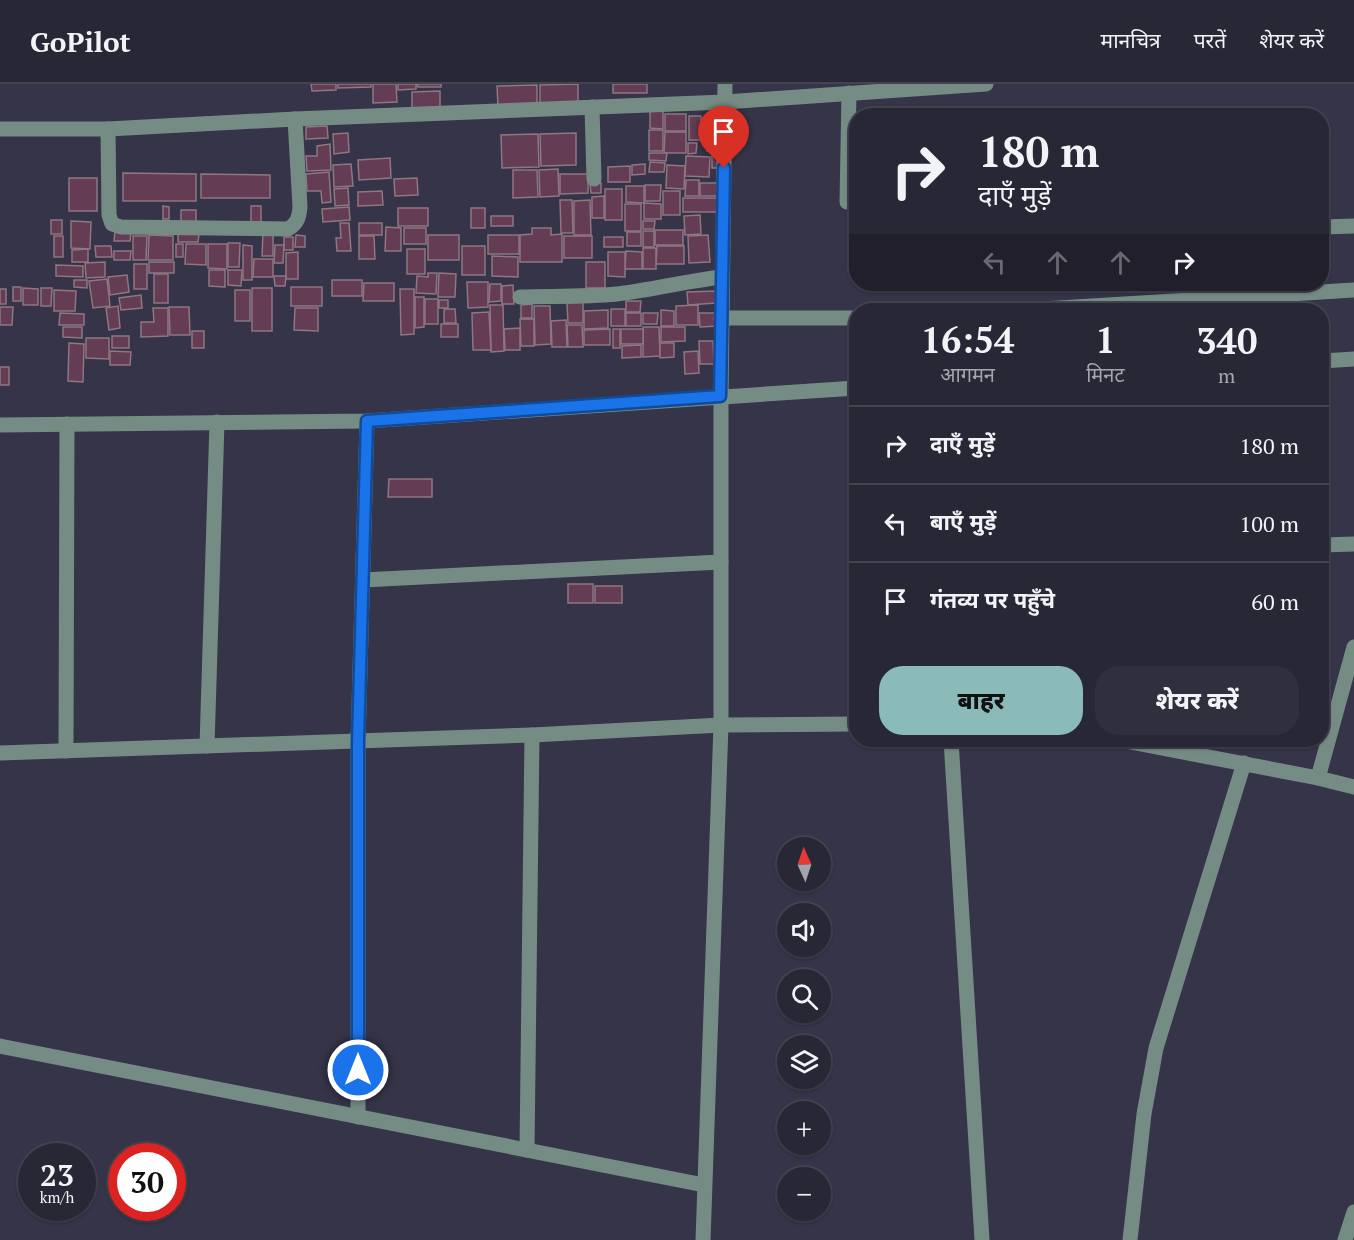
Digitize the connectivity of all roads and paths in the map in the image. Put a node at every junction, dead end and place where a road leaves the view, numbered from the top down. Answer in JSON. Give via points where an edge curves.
{"nodes":[{"id":1,"x":725,"y":84,"type":"edge"},
{"id":2,"x":986,"y":84,"type":"edge"},
{"id":3,"x":849,"y":93,"type":"junction"},
{"id":4,"x":725,"y":102,"type":"junction"},
{"id":5,"x":592,"y":107,"type":"junction"},
{"id":6,"x":295,"y":119,"type":"junction"},
{"id":7,"x":0,"y":129,"type":"edge"},
{"id":8,"x":108,"y":129,"type":"junction"},
{"id":9,"x":594,"y":179,"type":"dead end"},
{"id":10,"x":847,"y":202,"type":"dead end"},
{"id":11,"x":1354,"y":226,"type":"edge"},
{"id":12,"x":1329,"y":227,"type":"edge"},
{"id":13,"x":722,"y":277,"type":"junction"},
{"id":14,"x":1354,"y":290,"type":"edge"},
{"id":15,"x":520,"y":297,"type":"dead end"},
{"id":16,"x":1141,"y":303,"type":"edge"},
{"id":17,"x":722,"y":318,"type":"junction"},
{"id":18,"x":849,"y":318,"type":"edge"},
{"id":19,"x":1354,"y":359,"type":"edge"},
{"id":20,"x":1329,"y":361,"type":"edge"},
{"id":21,"x":849,"y":388,"type":"edge"},
{"id":22,"x":720,"y":396,"type":"junction"},
{"id":23,"x":367,"y":421,"type":"junction"},
{"id":24,"x":217,"y":422,"type":"junction"},
{"id":25,"x":67,"y":424,"type":"junction"},
{"id":26,"x":0,"y":425,"type":"edge"},
{"id":27,"x":1354,"y":544,"type":"edge"},
{"id":28,"x":1329,"y":545,"type":"edge"},
{"id":29,"x":721,"y":562,"type":"junction"},
{"id":30,"x":363,"y":580,"type":"junction"},
{"id":31,"x":1354,"y":647,"type":"edge"},
{"id":32,"x":849,"y":724,"type":"edge"},
{"id":33,"x":721,"y":725,"type":"junction"},
{"id":34,"x":532,"y":735,"type":"junction"},
{"id":35,"x":1329,"y":738,"type":"edge"},
{"id":36,"x":358,"y":742,"type":"junction"},
{"id":37,"x":207,"y":746,"type":"junction"},
{"id":38,"x":951,"y":747,"type":"edge"},
{"id":39,"x":1158,"y":747,"type":"edge"},
{"id":40,"x":1327,"y":747,"type":"edge"},
{"id":41,"x":66,"y":751,"type":"junction"},
{"id":42,"x":0,"y":753,"type":"edge"},
{"id":43,"x":1244,"y":763,"type":"junction"},
{"id":44,"x":1318,"y":778,"type":"junction"},
{"id":45,"x":1354,"y":787,"type":"edge"},
{"id":46,"x":0,"y":1046,"type":"edge"},
{"id":47,"x":358,"y":1117,"type":"junction"},
{"id":48,"x":527,"y":1150,"type":"junction"},
{"id":49,"x":704,"y":1185,"type":"junction"},
{"id":50,"x":1354,"y":1212,"type":"edge"},
{"id":51,"x":703,"y":1240,"type":"edge"},
{"id":52,"x":982,"y":1240,"type":"edge"},
{"id":53,"x":1130,"y":1240,"type":"edge"},
{"id":54,"x":1345,"y":1240,"type":"edge"}],
"edges":[{"from":1,"to":4,"type":"street"},
{"from":2,"to":3,"type":"street"},
{"from":3,"to":4,"type":"street"},
{"from":3,"to":10,"type":"street"},
{"from":4,"to":5,"type":"street"},
{"from":4,"to":13,"type":"street"},
{"from":5,"to":6,"type":"street"},
{"from":5,"to":9,"type":"street"},
{"from":6,"to":8,"type":"street"},
{"from":6,"to":8,"type":"street","via":[[299,218],[288,229],[279,230],[112,224]]},
{"from":7,"to":8,"type":"street"},
{"from":11,"to":12,"type":"street"},
{"from":13,"to":15,"type":"street","via":[[614,294]]},
{"from":13,"to":17,"type":"street"},
{"from":14,"to":16,"type":"street"},
{"from":17,"to":18,"type":"street"},
{"from":17,"to":22,"type":"street"},
{"from":19,"to":20,"type":"street"},
{"from":21,"to":22,"type":"street"},
{"from":22,"to":23,"type":"street"},
{"from":22,"to":29,"type":"street"},
{"from":23,"to":24,"type":"street"},
{"from":23,"to":30,"type":"street"},
{"from":24,"to":25,"type":"street"},
{"from":24,"to":37,"type":"street"},
{"from":25,"to":26,"type":"street"},
{"from":25,"to":41,"type":"street"},
{"from":27,"to":28,"type":"street"},
{"from":29,"to":30,"type":"street"},
{"from":29,"to":33,"type":"street"},
{"from":30,"to":36,"type":"street"},
{"from":31,"to":35,"type":"street"},
{"from":32,"to":33,"type":"street"},
{"from":33,"to":34,"type":"street"},
{"from":33,"to":49,"type":"street"},
{"from":34,"to":36,"type":"street"},
{"from":34,"to":48,"type":"street"},
{"from":36,"to":37,"type":"street"},
{"from":36,"to":47,"type":"street"},
{"from":37,"to":41,"type":"street"},
{"from":38,"to":52,"type":"street"},
{"from":39,"to":43,"type":"street"},
{"from":40,"to":44,"type":"street"},
{"from":41,"to":42,"type":"street"},
{"from":43,"to":44,"type":"street"},
{"from":43,"to":53,"type":"street","via":[[1156,1048],[1144,1114]]},
{"from":44,"to":45,"type":"street"},
{"from":46,"to":47,"type":"street"},
{"from":47,"to":48,"type":"street"},
{"from":48,"to":49,"type":"street"},
{"from":49,"to":51,"type":"street"},
{"from":50,"to":54,"type":"street"}]}
